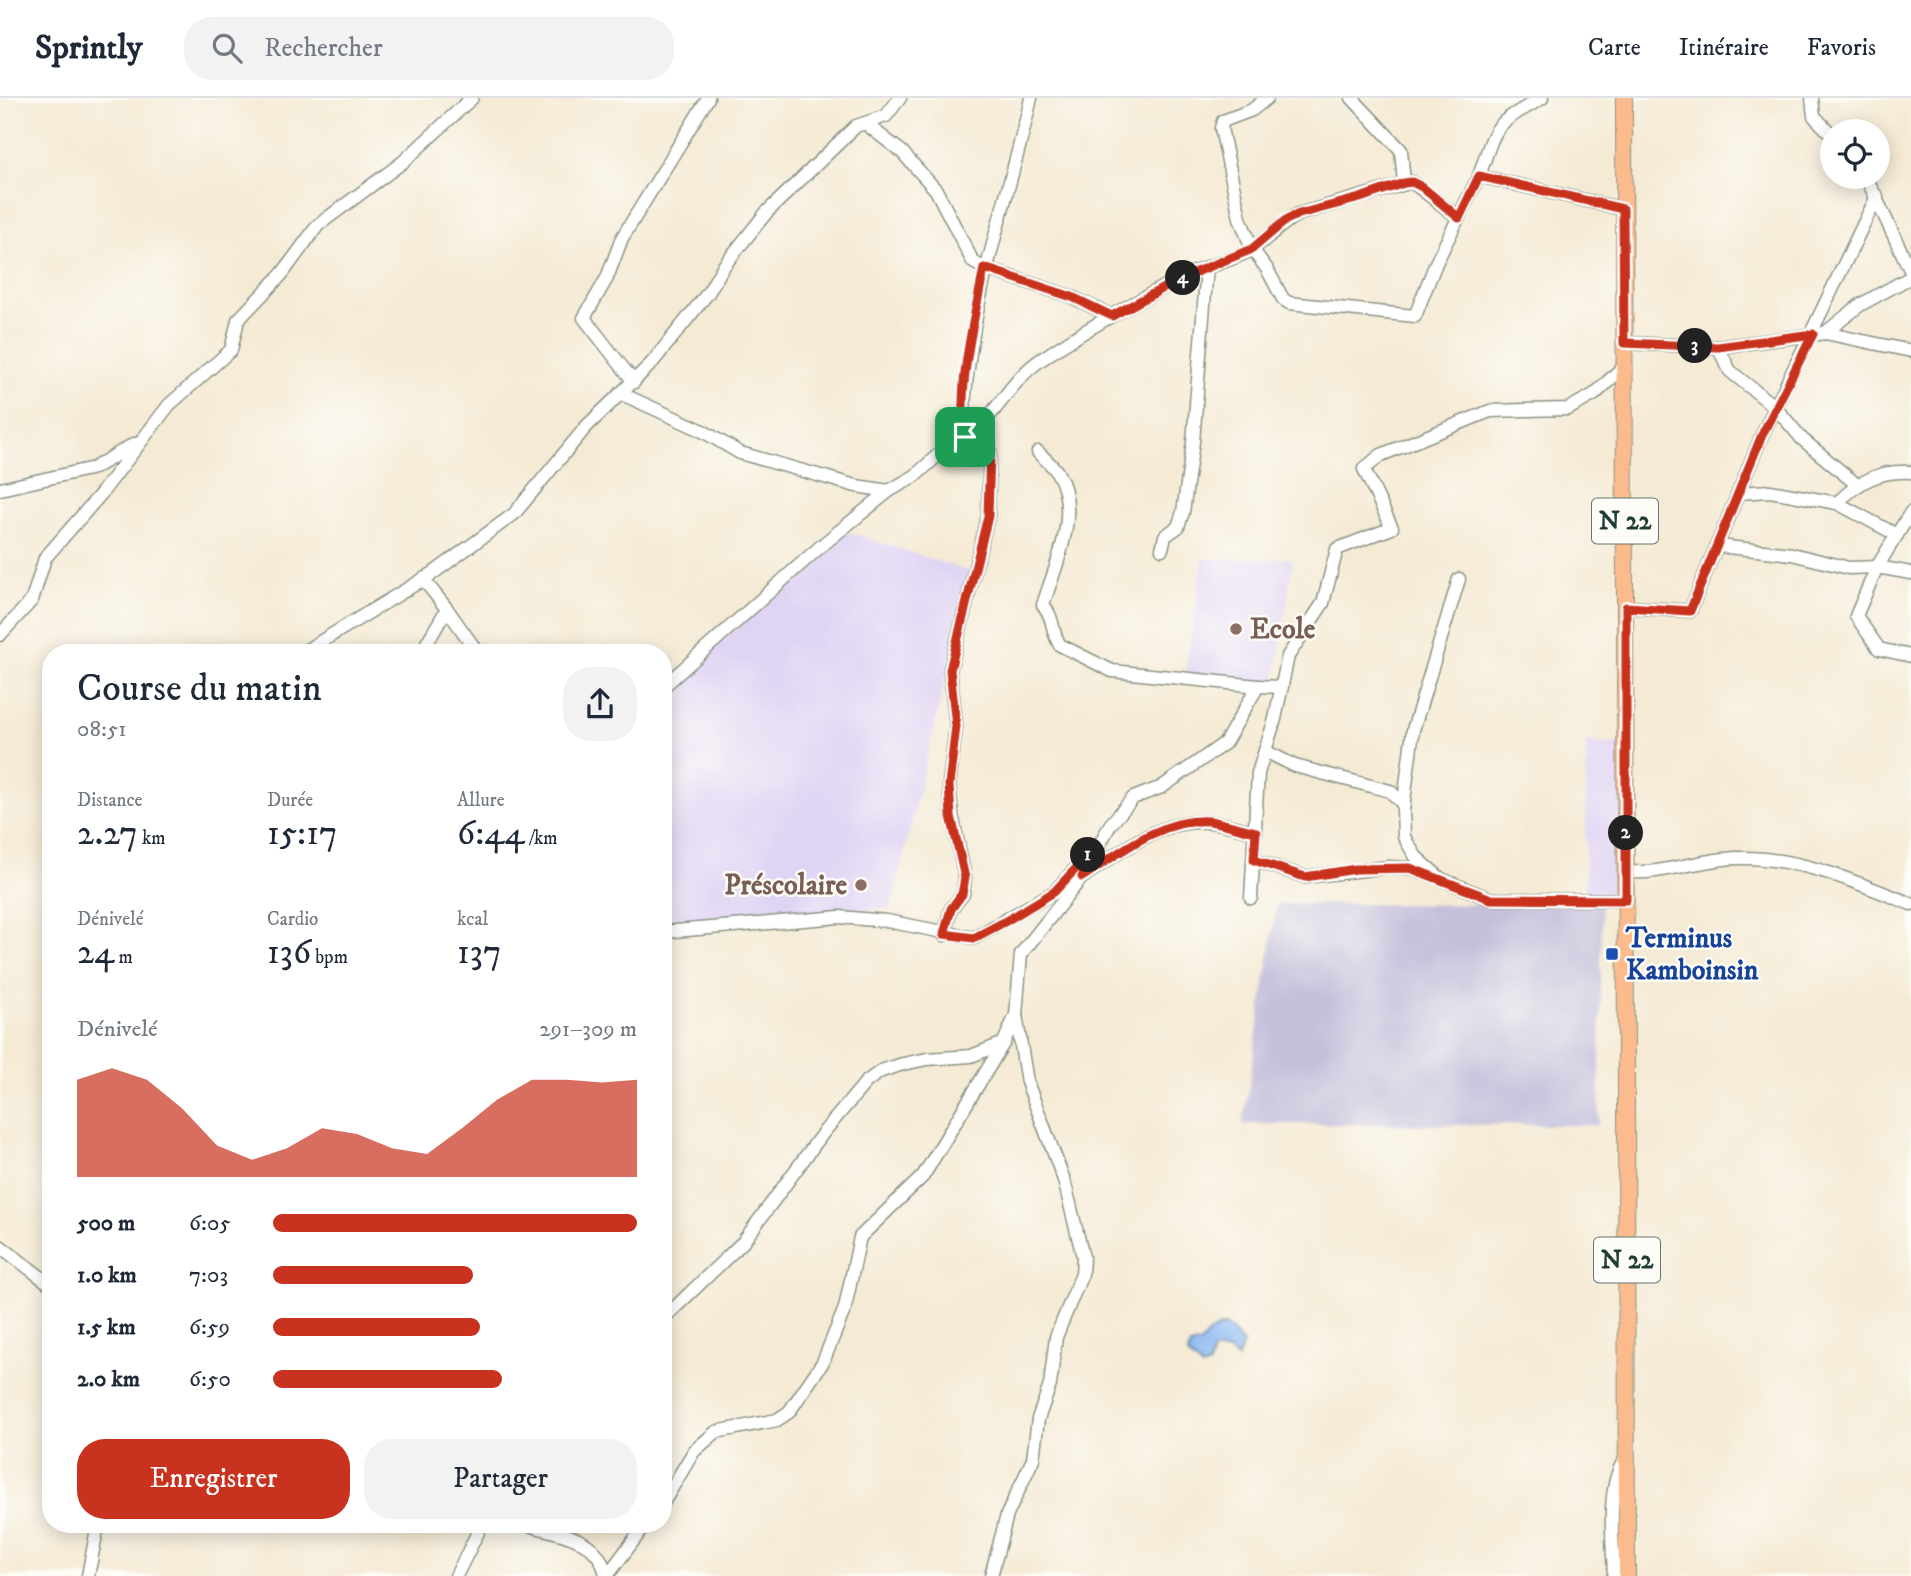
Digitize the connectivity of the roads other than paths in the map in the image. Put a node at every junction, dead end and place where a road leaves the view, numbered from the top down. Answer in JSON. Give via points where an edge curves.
{"nodes":[{"id":1,"x":472,"y":98,"type":"edge"},
{"id":2,"x":708,"y":98,"type":"edge"},
{"id":3,"x":900,"y":98,"type":"edge"},
{"id":4,"x":1031,"y":98,"type":"edge"},
{"id":5,"x":1267,"y":98,"type":"edge"},
{"id":6,"x":1352,"y":98,"type":"edge"},
{"id":7,"x":1542,"y":98,"type":"edge"},
{"id":8,"x":1624,"y":98,"type":"edge"},
{"id":9,"x":1812,"y":98,"type":"edge"},
{"id":10,"x":1820,"y":122,"type":"edge"},
{"id":11,"x":866,"y":124,"type":"junction"},
{"id":12,"x":1479,"y":176,"type":"junction"},
{"id":13,"x":1404,"y":183,"type":"junction"},
{"id":14,"x":1873,"y":189,"type":"edge"},
{"id":15,"x":1877,"y":196,"type":"junction"},
{"id":16,"x":1623,"y":209,"type":"junction"},
{"id":17,"x":1459,"y":218,"type":"junction"},
{"id":18,"x":1252,"y":249,"type":"junction"},
{"id":19,"x":1207,"y":267,"type":"junction"},
{"id":20,"x":984,"y":268,"type":"junction"},
{"id":21,"x":1911,"y":274,"type":"edge"},
{"id":22,"x":1112,"y":316,"type":"junction"},
{"id":23,"x":1819,"y":334,"type":"junction"},
{"id":24,"x":1624,"y":343,"type":"junction"},
{"id":25,"x":1718,"y":347,"type":"junction"},
{"id":26,"x":1911,"y":351,"type":"edge"},
{"id":27,"x":1624,"y":366,"type":"junction"},
{"id":28,"x":634,"y":382,"type":"junction"},
{"id":29,"x":622,"y":394,"type":"junction"},
{"id":30,"x":1776,"y":408,"type":"junction"},
{"id":31,"x":980,"y":428,"type":"junction"},
{"id":32,"x":965,"y":437,"type":"junction"},
{"id":33,"x":142,"y":439,"type":"junction"},
{"id":34,"x":1038,"y":453,"type":"dead end"},
{"id":35,"x":1911,"y":472,"type":"edge"},
{"id":36,"x":1856,"y":484,"type":"junction"},
{"id":37,"x":0,"y":489,"type":"edge"},
{"id":38,"x":888,"y":491,"type":"junction"},
{"id":39,"x":1738,"y":493,"type":"junction"},
{"id":40,"x":1837,"y":503,"type":"junction"},
{"id":41,"x":1909,"y":516,"type":"edge"},
{"id":42,"x":1897,"y":535,"type":"junction"},
{"id":43,"x":1718,"y":546,"type":"junction"},
{"id":44,"x":1162,"y":549,"type":"dead end"},
{"id":45,"x":1877,"y":567,"type":"junction"},
{"id":46,"x":1911,"y":573,"type":"edge"},
{"id":47,"x":423,"y":579,"type":"junction"},
{"id":48,"x":1460,"y":579,"type":"dead end"},
{"id":49,"x":1626,"y":607,"type":"junction"},
{"id":50,"x":447,"y":610,"type":"junction"},
{"id":51,"x":0,"y":635,"type":"edge"},
{"id":52,"x":317,"y":644,"type":"edge"},
{"id":53,"x":426,"y":644,"type":"edge"},
{"id":54,"x":472,"y":644,"type":"edge"},
{"id":55,"x":1911,"y":656,"type":"edge"},
{"id":56,"x":672,"y":679,"type":"edge"},
{"id":57,"x":1258,"y":686,"type":"junction"},
{"id":58,"x":1282,"y":687,"type":"junction"},
{"id":59,"x":1265,"y":751,"type":"junction"},
{"id":60,"x":1404,"y":805,"type":"junction"},
{"id":61,"x":1256,"y":832,"type":"junction"},
{"id":62,"x":1097,"y":846,"type":"junction"},
{"id":63,"x":1254,"y":860,"type":"junction"},
{"id":64,"x":1626,"y":872,"type":"junction"},
{"id":65,"x":1082,"y":877,"type":"junction"},
{"id":66,"x":1441,"y":879,"type":"junction"},
{"id":67,"x":1251,"y":898,"type":"dead end"},
{"id":68,"x":1626,"y":900,"type":"junction"},
{"id":69,"x":1911,"y":904,"type":"edge"},
{"id":70,"x":672,"y":931,"type":"edge"},
{"id":71,"x":944,"y":934,"type":"junction"},
{"id":72,"x":1016,"y":1015,"type":"junction"},
{"id":73,"x":1004,"y":1042,"type":"junction"},
{"id":74,"x":0,"y":1246,"type":"edge"},
{"id":75,"x":42,"y":1278,"type":"edge"},
{"id":76,"x":672,"y":1310,"type":"edge"},
{"id":77,"x":1627,"y":1456,"type":"junction"},
{"id":78,"x":672,"y":1488,"type":"edge"},
{"id":79,"x":96,"y":1533,"type":"edge"},
{"id":80,"x":478,"y":1533,"type":"edge"},
{"id":81,"x":556,"y":1533,"type":"edge"},
{"id":82,"x":639,"y":1533,"type":"edge"},
{"id":83,"x":88,"y":1576,"type":"edge"},
{"id":84,"x":456,"y":1576,"type":"edge"},
{"id":85,"x":607,"y":1576,"type":"edge"},
{"id":86,"x":991,"y":1576,"type":"edge"},
{"id":87,"x":1614,"y":1576,"type":"edge"},
{"id":88,"x":1627,"y":1576,"type":"edge"}],
"edges":[{"from":1,"to":33,"type":"street","via":[[403,162],[318,225],[282,274],[237,320],[231,350],[169,405]]},
{"from":2,"to":28,"type":"street","via":[[622,238],[607,278],[584,318]]},
{"from":3,"to":11,"type":"street","via":[[886,116]]},
{"from":4,"to":20,"type":"street"},
{"from":5,"to":18,"type":"street","via":[[1252,110],[1223,121],[1221,128],[1240,218]]},
{"from":6,"to":13,"type":"street","via":[[1401,150]]},
{"from":7,"to":12,"type":"street","via":[[1510,114],[1496,127]]},
{"from":8,"to":16,"type":"main road","number":"N 22"},
{"from":9,"to":10,"type":"street","via":[[1814,116]]},
{"from":11,"to":20,"type":"street","via":[[902,152],[936,190],[973,262]]},
{"from":11,"to":28,"type":"street","via":[[846,134],[766,213],[708,293]]},
{"from":12,"to":16,"type":"street"},
{"from":12,"to":17,"type":"street"},
{"from":13,"to":17,"type":"street","via":[[1422,187]]},
{"from":13,"to":18,"type":"street","via":[[1299,214]]},
{"from":14,"to":15,"type":"street"},
{"from":15,"to":21,"type":"street"},
{"from":15,"to":23,"type":"street"},
{"from":16,"to":24,"type":"main road","number":"N 22"},
{"from":17,"to":18,"type":"street","via":[[1415,316],[1289,303]]},
{"from":18,"to":19,"type":"street"},
{"from":19,"to":22,"type":"street"},
{"from":19,"to":44,"type":"street","via":[[1183,512],[1178,527],[1165,536]]},
{"from":20,"to":22,"type":"street","via":[[1072,297]]},
{"from":20,"to":32,"type":"street","via":[[965,388]]},
{"from":21,"to":23,"type":"street"},
{"from":22,"to":31,"type":"street","via":[[1025,372]]},
{"from":23,"to":25,"type":"street"},
{"from":23,"to":26,"type":"street"},
{"from":23,"to":30,"type":"street"},
{"from":24,"to":25,"type":"street"},
{"from":24,"to":27,"type":"main road","number":"N 22"},
{"from":25,"to":30,"type":"street","via":[[1730,371]]},
{"from":27,"to":49,"type":"main road","number":"N 22"},
{"from":27,"to":58,"type":"street","via":[[1595,394],[1568,409],[1490,411],[1381,455],[1364,469],[1392,528],[1337,549],[1323,603],[1288,656]]},
{"from":28,"to":29,"type":"street"},
{"from":29,"to":38,"type":"street","via":[[740,453]]},
{"from":29,"to":47,"type":"street","via":[[586,427],[514,514]]},
{"from":30,"to":36,"type":"street","via":[[1802,439]]},
{"from":30,"to":39,"type":"street"},
{"from":31,"to":32,"type":"street"},
{"from":31,"to":71,"type":"street","via":[[990,452],[988,516],[950,670],[956,726],[949,785],[951,816],[965,878]]},
{"from":32,"to":38,"type":"street"},
{"from":33,"to":37,"type":"street","via":[[94,468]]},
{"from":33,"to":51,"type":"street","via":[[45,558],[32,600]]},
{"from":34,"to":57,"type":"street","via":[[1058,473],[1066,505],[1066,531],[1043,605],[1052,614],[1056,642],[1112,671]]},
{"from":35,"to":36,"type":"street","via":[[1887,472]]},
{"from":36,"to":40,"type":"street"},
{"from":38,"to":56,"type":"street"},
{"from":39,"to":40,"type":"street","via":[[1770,491]]},
{"from":39,"to":43,"type":"street"},
{"from":40,"to":42,"type":"street"},
{"from":41,"to":42,"type":"street"},
{"from":42,"to":45,"type":"street"},
{"from":43,"to":45,"type":"street","via":[[1792,554],[1849,568]]},
{"from":43,"to":49,"type":"street","via":[[1690,611]]},
{"from":45,"to":46,"type":"street"},
{"from":45,"to":55,"type":"street","via":[[1856,616],[1879,649]]},
{"from":47,"to":50,"type":"street"},
{"from":47,"to":52,"type":"street"},
{"from":48,"to":60,"type":"street","via":[[1413,730]]},
{"from":49,"to":64,"type":"main road","number":"N 22"},
{"from":50,"to":53,"type":"street"},
{"from":50,"to":54,"type":"street"},
{"from":57,"to":58,"type":"street"},
{"from":57,"to":62,"type":"street","via":[[1225,743],[1162,787],[1133,798]]},
{"from":58,"to":59,"type":"street"},
{"from":59,"to":60,"type":"street","via":[[1295,766],[1391,791]]},
{"from":59,"to":61,"type":"street","via":[[1256,790]]},
{"from":60,"to":66,"type":"street","via":[[1404,837],[1416,857]]},
{"from":61,"to":63,"type":"street"},
{"from":61,"to":65,"type":"street","via":[[1209,821],[1179,825],[1136,841]]},
{"from":62,"to":65,"type":"street"},
{"from":62,"to":71,"type":"street","via":[[1054,892],[1008,920],[974,938]]},
{"from":63,"to":66,"type":"street","via":[[1305,877],[1389,867],[1410,868]]},
{"from":63,"to":67,"type":"street"},
{"from":64,"to":68,"type":"main road","number":"N 22"},
{"from":64,"to":69,"type":"street","via":[[1665,871],[1734,858],[1777,860]]},
{"from":65,"to":72,"type":"street","via":[[1021,954]]},
{"from":66,"to":68,"type":"street","via":[[1491,899]]},
{"from":68,"to":77,"type":"main road","number":"N 22"},
{"from":70,"to":71,"type":"street","via":[[839,917],[887,921]]},
{"from":72,"to":73,"type":"street"},
{"from":72,"to":86,"type":"street","via":[[1027,1082],[1064,1180],[1082,1265],[1056,1337],[1033,1459],[1007,1515]]},
{"from":73,"to":76,"type":"street","via":[[971,1056],[903,1064],[866,1082],[743,1242]]},
{"from":73,"to":78,"type":"street","via":[[923,1176],[860,1237],[845,1308],[827,1351],[789,1412],[777,1420],[716,1432],[694,1451]]},
{"from":74,"to":75,"type":"street"},
{"from":77,"to":87,"type":"street","via":[[1620,1465],[1613,1498]]},
{"from":77,"to":88,"type":"main road","number":"N 22"},
{"from":79,"to":83,"type":"street"},
{"from":80,"to":84,"type":"street"},
{"from":81,"to":85,"type":"street","via":[[587,1542],[598,1553]]},
{"from":82,"to":85,"type":"street"}]}
